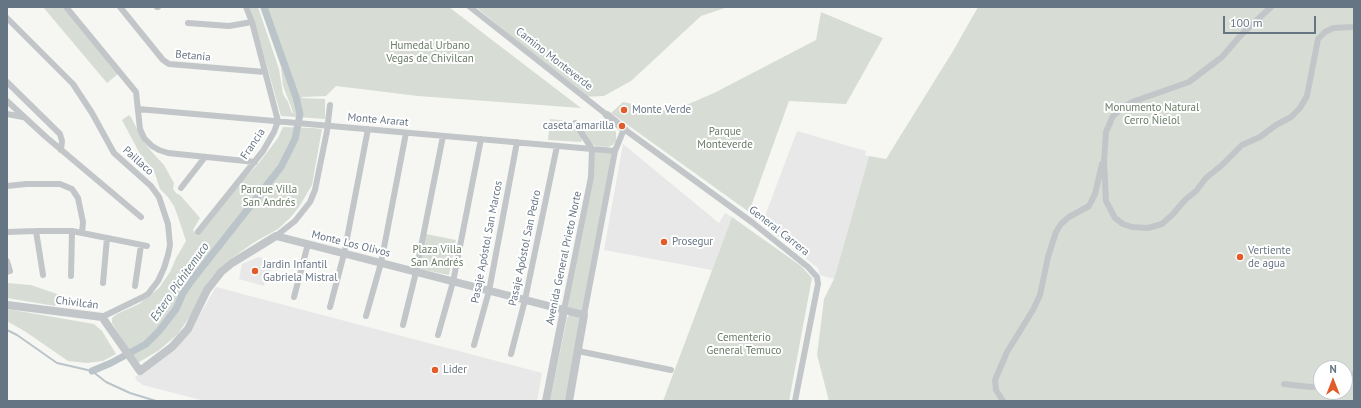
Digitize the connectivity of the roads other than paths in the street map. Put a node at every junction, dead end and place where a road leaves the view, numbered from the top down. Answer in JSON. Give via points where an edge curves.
{"nodes":[{"id":1,"x":66,"y":7,"type":"edge"},
{"id":2,"x":120,"y":7,"type":"edge"},
{"id":3,"x":246,"y":7,"type":"edge"},
{"id":4,"x":470,"y":7,"type":"edge"},
{"id":5,"x":1271,"y":7,"type":"edge"},
{"id":6,"x":7,"y":18,"type":"edge"},
{"id":7,"x":252,"y":22,"type":"junction"},
{"id":8,"x":188,"y":23,"type":"dead end"},
{"id":9,"x":1354,"y":27,"type":"edge"},
{"id":10,"x":265,"y":72,"type":"junction"},
{"id":11,"x":7,"y":82,"type":"edge"},
{"id":12,"x":7,"y":100,"type":"edge"},
{"id":13,"x":330,"y":105,"type":"dead end"},
{"id":14,"x":138,"y":109,"type":"junction"},
{"id":15,"x":7,"y":114,"type":"edge"},
{"id":16,"x":607,"y":115,"type":"joint"},
{"id":17,"x":25,"y":118,"type":"junction"},
{"id":18,"x":278,"y":121,"type":"junction"},
{"id":19,"x":575,"y":123,"type":"dead end"},
{"id":20,"x":328,"y":126,"type":"junction"},
{"id":21,"x":368,"y":129,"type":"junction"},
{"id":22,"x":624,"y":129,"type":"junction"},
{"id":23,"x":406,"y":132,"type":"junction"},
{"id":24,"x":443,"y":136,"type":"junction"},
{"id":25,"x":481,"y":139,"type":"junction"},
{"id":26,"x":517,"y":142,"type":"junction"},
{"id":27,"x":557,"y":146,"type":"junction"},
{"id":28,"x":592,"y":149,"type":"junction"},
{"id":29,"x":61,"y":150,"type":"junction"},
{"id":30,"x":615,"y":150,"type":"junction"},
{"id":31,"x":206,"y":157,"type":"junction"},
{"id":32,"x":1104,"y":161,"type":"junction"},
{"id":33,"x":255,"y":162,"type":"junction"},
{"id":34,"x":7,"y":186,"type":"edge"},
{"id":35,"x":181,"y":188,"type":"dead end"},
{"id":36,"x":141,"y":217,"type":"dead end"},
{"id":37,"x":36,"y":230,"type":"junction"},
{"id":38,"x":72,"y":231,"type":"junction"},
{"id":39,"x":7,"y":232,"type":"edge"},
{"id":40,"x":198,"y":232,"type":"dead end"},
{"id":41,"x":82,"y":233,"type":"junction"},
{"id":42,"x":276,"y":236,"type":"junction"},
{"id":43,"x":107,"y":238,"type":"junction"},
{"id":44,"x":308,"y":244,"type":"junction"},
{"id":45,"x":344,"y":254,"type":"junction"},
{"id":46,"x":7,"y":261,"type":"edge"},
{"id":47,"x":381,"y":263,"type":"junction"},
{"id":48,"x":8,"y":271,"type":"edge"},
{"id":49,"x":416,"y":272,"type":"junction"},
{"id":50,"x":43,"y":275,"type":"dead end"},
{"id":51,"x":71,"y":276,"type":"dead end"},
{"id":52,"x":453,"y":282,"type":"junction"},
{"id":53,"x":103,"y":283,"type":"dead end"},
{"id":54,"x":134,"y":286,"type":"dead end"},
{"id":55,"x":489,"y":291,"type":"junction"},
{"id":56,"x":294,"y":297,"type":"dead end"},
{"id":57,"x":525,"y":300,"type":"junction"},
{"id":58,"x":7,"y":305,"type":"edge"},
{"id":59,"x":330,"y":307,"type":"dead end"},
{"id":60,"x":564,"y":310,"type":"junction"},
{"id":61,"x":584,"y":314,"type":"junction"},
{"id":62,"x":366,"y":316,"type":"dead end"},
{"id":63,"x":102,"y":317,"type":"junction"},
{"id":64,"x":403,"y":325,"type":"dead end"},
{"id":65,"x":438,"y":335,"type":"dead end"},
{"id":66,"x":474,"y":344,"type":"dead end"},
{"id":67,"x":578,"y":351,"type":"junction"},
{"id":68,"x":511,"y":354,"type":"dead end"},
{"id":69,"x":671,"y":370,"type":"dead end"},
{"id":70,"x":1284,"y":384,"type":"dead end"},
{"id":71,"x":1313,"y":387,"type":"edge"},
{"id":72,"x":546,"y":401,"type":"edge"},
{"id":73,"x":569,"y":401,"type":"edge"},
{"id":74,"x":795,"y":401,"type":"edge"},
{"id":75,"x":1003,"y":401,"type":"edge"}],
"edges":[{"from":1,"to":14,"type":"street","via":[[136,92]]},
{"from":2,"to":10,"type":"street","name":"Betania","via":[[169,64]]},
{"from":3,"to":7,"type":"street","name":"Francia"},
{"from":4,"to":16,"type":"street","name":"Camino Monteverde"},
{"from":5,"to":32,"type":"street","via":[[1222,57],[1189,82],[1132,102],[1113,116],[1106,132]]},
{"from":6,"to":63,"type":"street","name":"Paillaco","via":[[73,84],[114,153],[151,186],[159,197],[168,224],[170,245],[158,281],[148,294]]},
{"from":7,"to":8,"type":"street","via":[[229,26]]},
{"from":7,"to":10,"type":"street","name":"Francia"},
{"from":9,"to":32,"type":"street","via":[[1333,28],[1318,40],[1307,96],[1300,108],[1291,117],[1260,137],[1242,144],[1162,224],[1148,228],[1132,227],[1115,218],[1106,201]]},
{"from":10,"to":18,"type":"street","name":"Francia"},
{"from":11,"to":29,"type":"street","via":[[60,134]]},
{"from":12,"to":17,"type":"street"},
{"from":13,"to":20,"type":"street"},
{"from":14,"to":18,"type":"street","name":"Monte Ararat"},
{"from":14,"to":31,"type":"street","via":[[140,129],[152,146],[168,153]]},
{"from":15,"to":17,"type":"street"},
{"from":16,"to":22,"type":"street","name":"Camino Monteverde"},
{"from":17,"to":29,"type":"street"},
{"from":18,"to":20,"type":"street","name":"Monte Ararat"},
{"from":18,"to":33,"type":"street","name":"Francia"},
{"from":19,"to":28,"type":"street"},
{"from":20,"to":21,"type":"street","name":"Monte Ararat"},
{"from":20,"to":42,"type":"street","via":[[315,190],[310,202],[295,221]]},
{"from":21,"to":23,"type":"street","name":"Monte Ararat"},
{"from":21,"to":45,"type":"street"},
{"from":22,"to":30,"type":"street"},
{"from":22,"to":74,"type":"street","name":"General Carrera","via":[[753,223],[817,277],[818,284]]},
{"from":23,"to":24,"type":"street","name":"Monte Ararat"},
{"from":23,"to":47,"type":"street"},
{"from":24,"to":25,"type":"street","name":"Monte Ararat"},
{"from":24,"to":49,"type":"street"},
{"from":25,"to":26,"type":"street","name":"Monte Ararat"},
{"from":25,"to":52,"type":"street"},
{"from":26,"to":27,"type":"street","name":"Monte Ararat"},
{"from":26,"to":55,"type":"street","name":"Pasaje Apóstol San Marcos"},
{"from":27,"to":28,"type":"street","name":"Monte Ararat"},
{"from":27,"to":57,"type":"street","name":"Pasaje Apóstol San Pedro"},
{"from":28,"to":30,"type":"street","name":"Monte Ararat"},
{"from":28,"to":60,"type":"street","name":"Avenida General Prieto Norte","via":[[591,184]]},
{"from":29,"to":36,"type":"street"},
{"from":30,"to":61,"type":"street"},
{"from":31,"to":33,"type":"street"},
{"from":31,"to":35,"type":"street"},
{"from":32,"to":75,"type":"street","via":[[1096,194],[1090,206],[1070,217],[1056,232],[1040,295],[1007,352],[995,380],[996,390]]},
{"from":33,"to":40,"type":"street","name":"Francia"},
{"from":34,"to":41,"type":"street","via":[[60,184],[72,189],[78,198],[83,222]]},
{"from":37,"to":38,"type":"street"},
{"from":37,"to":39,"type":"street"},
{"from":37,"to":50,"type":"street"},
{"from":38,"to":41,"type":"street"},
{"from":38,"to":51,"type":"street"},
{"from":41,"to":43,"type":"street"},
{"from":42,"to":44,"type":"street","name":"Monte Los Olivos"},
{"from":42,"to":63,"type":"street","name":"Chivilcán","via":[[221,272],[207,290],[188,329],[172,347],[140,371]]},
{"from":43,"to":53,"type":"street"},
{"from":43,"to":54,"type":"street","via":[[144,246]]},
{"from":44,"to":45,"type":"street","name":"Monte Los Olivos"},
{"from":44,"to":56,"type":"street"},
{"from":45,"to":47,"type":"street","name":"Monte Los Olivos"},
{"from":45,"to":59,"type":"street"},
{"from":46,"to":48,"type":"street"},
{"from":47,"to":49,"type":"street","name":"Monte Los Olivos"},
{"from":47,"to":62,"type":"street"},
{"from":49,"to":52,"type":"street","name":"Monte Los Olivos"},
{"from":49,"to":64,"type":"street"},
{"from":52,"to":55,"type":"street","name":"Monte Los Olivos"},
{"from":52,"to":65,"type":"street"},
{"from":55,"to":57,"type":"street","name":"Monte Los Olivos"},
{"from":55,"to":66,"type":"street","name":"Pasaje Apóstol San Marcos"},
{"from":57,"to":60,"type":"street","name":"Monte Los Olivos"},
{"from":57,"to":68,"type":"street","name":"Pasaje Apóstol San Pedro"},
{"from":58,"to":63,"type":"street","name":"Chivilcán"},
{"from":60,"to":61,"type":"street","name":"Monte Los Olivos"},
{"from":60,"to":72,"type":"street","name":"Avenida General Prieto Norte"},
{"from":61,"to":67,"type":"street"},
{"from":67,"to":69,"type":"street"},
{"from":67,"to":73,"type":"street"},
{"from":70,"to":71,"type":"street"}]}
